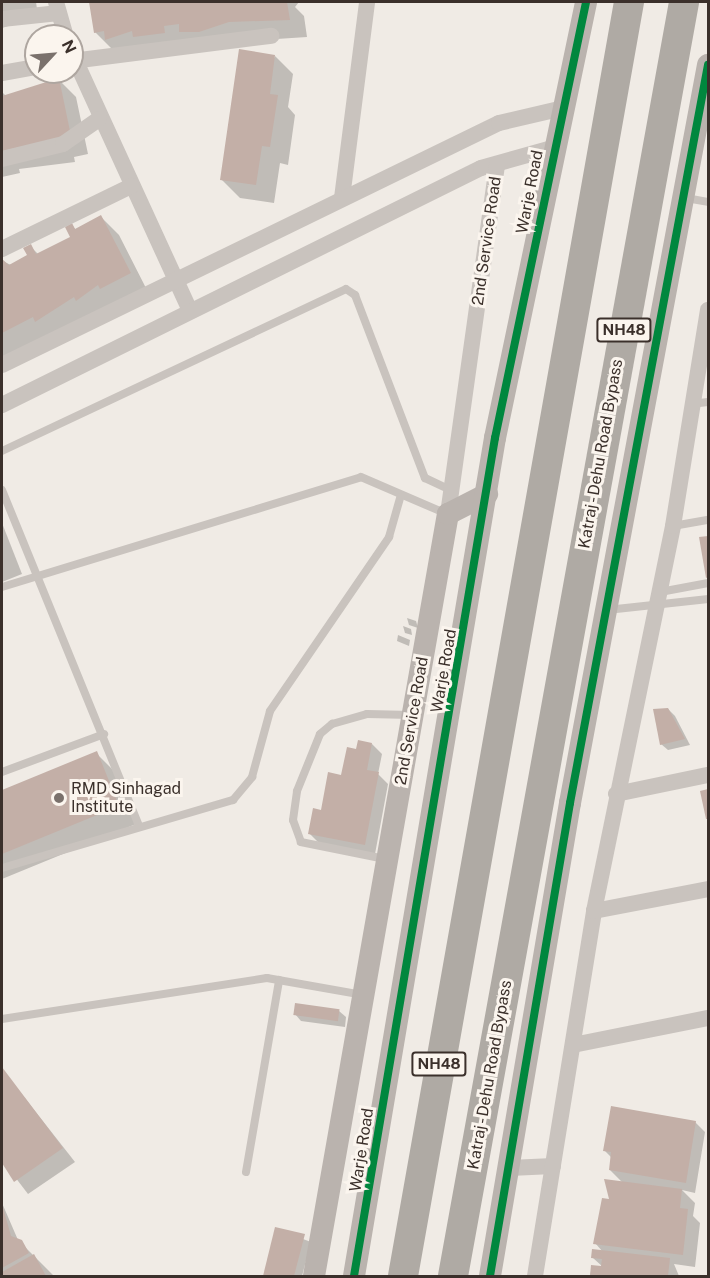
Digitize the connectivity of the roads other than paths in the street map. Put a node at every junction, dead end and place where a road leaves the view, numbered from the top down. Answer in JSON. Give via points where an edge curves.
{"nodes":[{"id":1,"x":367,"y":2,"type":"edge"},
{"id":2,"x":586,"y":2,"type":"edge"},
{"id":3,"x":629,"y":2,"type":"edge"},
{"id":4,"x":684,"y":2,"type":"edge"},
{"id":5,"x":57,"y":7,"type":"edge"},
{"id":6,"x":2,"y":19,"type":"edge"},
{"id":7,"x":62,"y":24,"type":"edge"},
{"id":8,"x":271,"y":36,"type":"dead end"},
{"id":9,"x":84,"y":57,"type":"edge"},
{"id":10,"x":708,"y":64,"type":"edge"},
{"id":11,"x":24,"y":69,"type":"edge"},
{"id":12,"x":2,"y":73,"type":"edge"},
{"id":13,"x":84,"y":84,"type":"edge"},
{"id":14,"x":563,"y":108,"type":"junction"},
{"id":15,"x":99,"y":119,"type":"junction"},
{"id":16,"x":552,"y":148,"type":"junction"},
{"id":17,"x":2,"y":159,"type":"edge"},
{"id":18,"x":497,"y":164,"type":"junction"},
{"id":19,"x":131,"y":186,"type":"junction"},
{"id":20,"x":342,"y":198,"type":"junction"},
{"id":21,"x":697,"y":200,"type":"edge"},
{"id":22,"x":2,"y":249,"type":"edge"},
{"id":23,"x":178,"y":278,"type":"junction"},
{"id":24,"x":189,"y":309,"type":"junction"},
{"id":25,"x":708,"y":312,"type":"edge"},
{"id":26,"x":2,"y":365,"type":"edge"},
{"id":27,"x":708,"y":402,"type":"edge"},
{"id":28,"x":689,"y":404,"type":"junction"},
{"id":29,"x":2,"y":405,"type":"edge"},
{"id":30,"x":2,"y":451,"type":"edge"},
{"id":31,"x":2,"y":490,"type":"edge"},
{"id":32,"x":451,"y":490,"type":"junction"},
{"id":33,"x":487,"y":494,"type":"junction"},
{"id":34,"x":399,"y":498,"type":"junction"},
{"id":35,"x":448,"y":514,"type":"junction"},
{"id":36,"x":708,"y":520,"type":"edge"},
{"id":37,"x":673,"y":526,"type":"junction"},
{"id":38,"x":39,"y":573,"type":"junction"},
{"id":39,"x":708,"y":583,"type":"edge"},
{"id":40,"x":2,"y":587,"type":"edge"},
{"id":41,"x":658,"y":599,"type":"junction"},
{"id":42,"x":708,"y":599,"type":"edge"},
{"id":43,"x":607,"y":610,"type":"junction"},
{"id":44,"x":413,"y":715,"type":"junction"},
{"id":45,"x":104,"y":734,"type":"junction"},
{"id":46,"x":2,"y":772,"type":"edge"},
{"id":47,"x":708,"y":776,"type":"edge"},
{"id":48,"x":616,"y":794,"type":"junction"},
{"id":49,"x":139,"y":825,"type":"junction"},
{"id":50,"x":387,"y":859,"type":"junction"},
{"id":51,"x":2,"y":868,"type":"edge"},
{"id":52,"x":708,"y":889,"type":"edge"},
{"id":53,"x":594,"y":911,"type":"junction"},
{"id":54,"x":279,"y":980,"type":"junction"},
{"id":55,"x":364,"y":995,"type":"junction"},
{"id":56,"x":2,"y":1018,"type":"edge"},
{"id":57,"x":708,"y":1018,"type":"edge"},
{"id":58,"x":573,"y":1045,"type":"junction"},
{"id":59,"x":553,"y":1166,"type":"junction"},
{"id":60,"x":510,"y":1168,"type":"junction"},
{"id":61,"x":246,"y":1173,"type":"dead end"},
{"id":62,"x":314,"y":1276,"type":"edge"},
{"id":63,"x":354,"y":1276,"type":"edge"},
{"id":64,"x":403,"y":1276,"type":"edge"},
{"id":65,"x":453,"y":1276,"type":"edge"},
{"id":66,"x":490,"y":1276,"type":"edge"},
{"id":67,"x":535,"y":1276,"type":"edge"}],
"edges":[{"from":1,"to":20,"type":"street"},
{"from":2,"to":14,"type":"street","name":"Warje Road"},
{"from":3,"to":64,"type":"highway","number":"NH48","via":[[581,248],[514,654]]},
{"from":4,"to":65,"type":"highway","name":"Katraj - Dehu Road Bypass","number":"NH48"},
{"from":5,"to":6,"type":"street"},
{"from":5,"to":7,"type":"street"},
{"from":8,"to":9,"type":"street"},
{"from":10,"to":21,"type":"street"},
{"from":11,"to":12,"type":"street"},
{"from":13,"to":15,"type":"street"},
{"from":14,"to":16,"type":"street","name":"Warje Road"},
{"from":14,"to":20,"type":"street","via":[[499,123]]},
{"from":15,"to":17,"type":"street","via":[[63,144]]},
{"from":15,"to":19,"type":"street"},
{"from":16,"to":18,"type":"street"},
{"from":16,"to":33,"type":"street","name":"Warje Road"},
{"from":18,"to":24,"type":"street"},
{"from":18,"to":32,"type":"street","name":"2nd Service Road"},
{"from":19,"to":22,"type":"street"},
{"from":19,"to":23,"type":"street"},
{"from":20,"to":23,"type":"street"},
{"from":21,"to":43,"type":"street"},
{"from":23,"to":24,"type":"street"},
{"from":23,"to":26,"type":"street"},
{"from":24,"to":29,"type":"street"},
{"from":25,"to":28,"type":"street"},
{"from":27,"to":28,"type":"lane"},
{"from":28,"to":37,"type":"street"},
{"from":30,"to":32,"type":"lane","via":[[346,289],[355,295],[425,478]]},
{"from":31,"to":38,"type":"lane"},
{"from":32,"to":35,"type":"street","name":"2nd Service Road"},
{"from":33,"to":35,"type":"street"},
{"from":33,"to":63,"type":"street","name":"Warje Road"},
{"from":34,"to":35,"type":"lane"},
{"from":34,"to":38,"type":"lane","via":[[361,477]]},
{"from":34,"to":49,"type":"lane","via":[[389,537],[270,711],[244,790],[219,807]]},
{"from":35,"to":44,"type":"street","name":"2nd Service Road"},
{"from":36,"to":37,"type":"lane"},
{"from":37,"to":41,"type":"street"},
{"from":38,"to":40,"type":"lane"},
{"from":38,"to":45,"type":"lane"},
{"from":39,"to":41,"type":"lane"},
{"from":41,"to":42,"type":"lane"},
{"from":41,"to":43,"type":"lane"},
{"from":41,"to":48,"type":"street"},
{"from":43,"to":60,"type":"street"},
{"from":44,"to":50,"type":"street","name":"2nd Service Road"},
{"from":44,"to":50,"type":"lane","via":[[367,714],[332,724],[320,734],[297,791],[292,820],[301,842]]},
{"from":45,"to":46,"type":"lane"},
{"from":45,"to":49,"type":"lane"},
{"from":47,"to":48,"type":"street"},
{"from":48,"to":53,"type":"street"},
{"from":49,"to":51,"type":"lane"},
{"from":50,"to":55,"type":"street","name":"2nd Service Road"},
{"from":52,"to":53,"type":"street"},
{"from":53,"to":58,"type":"street"},
{"from":54,"to":55,"type":"lane"},
{"from":54,"to":56,"type":"lane"},
{"from":54,"to":61,"type":"lane"},
{"from":55,"to":62,"type":"street","name":"2nd Service Road"},
{"from":57,"to":58,"type":"street"},
{"from":58,"to":59,"type":"street"},
{"from":59,"to":60,"type":"street"},
{"from":59,"to":67,"type":"street"},
{"from":60,"to":66,"type":"street"}]}
